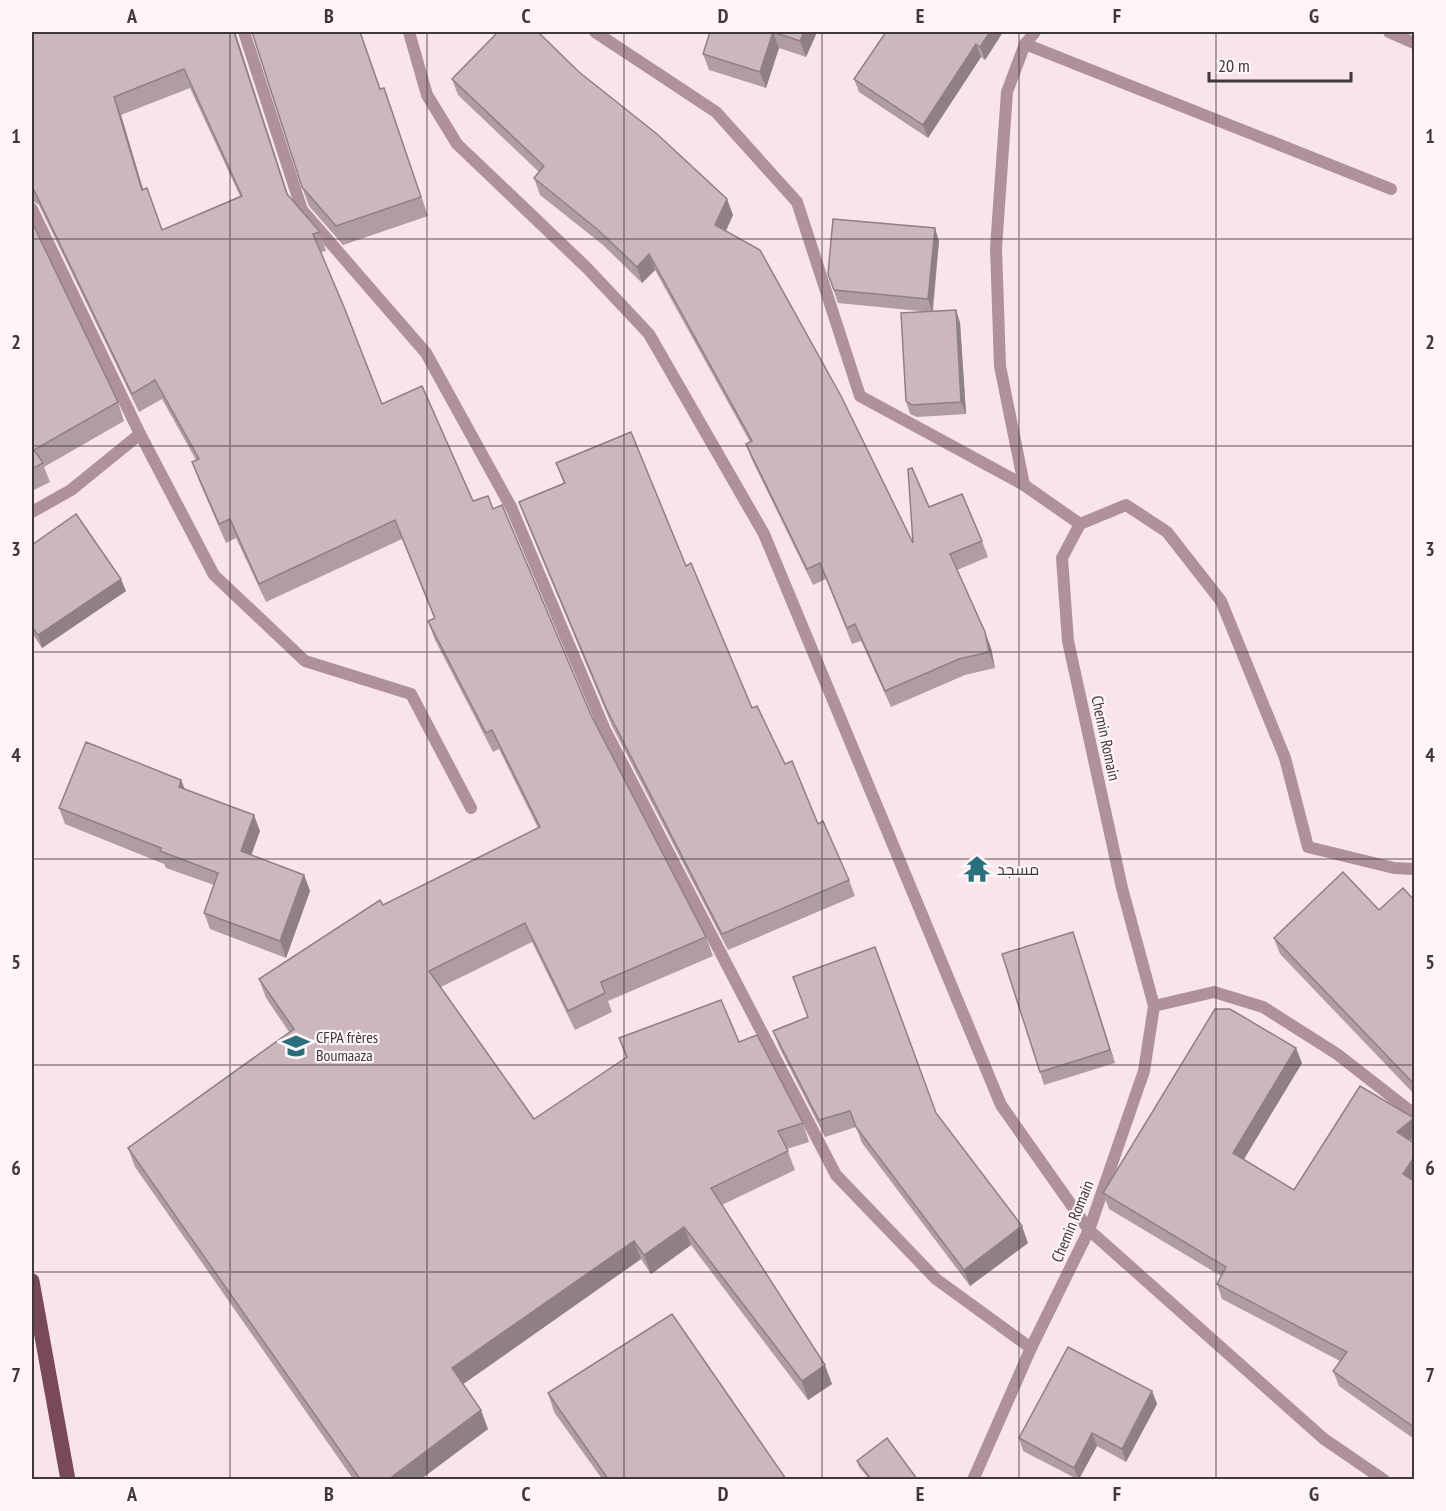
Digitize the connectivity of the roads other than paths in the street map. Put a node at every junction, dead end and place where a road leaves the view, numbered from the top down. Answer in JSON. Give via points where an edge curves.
{"nodes":[{"id":1,"x":244,"y":32,"type":"edge"},
{"id":2,"x":409,"y":32,"type":"edge"},
{"id":3,"x":595,"y":32,"type":"edge"},
{"id":4,"x":1035,"y":32,"type":"edge"},
{"id":5,"x":1389,"y":32,"type":"edge"},
{"id":6,"x":1414,"y":43,"type":"edge"},
{"id":7,"x":1025,"y":44,"type":"junction"},
{"id":8,"x":1391,"y":189,"type":"dead end"},
{"id":9,"x":32,"y":209,"type":"edge"},
{"id":10,"x":140,"y":434,"type":"junction"},
{"id":11,"x":1024,"y":485,"type":"junction"},
{"id":12,"x":32,"y":512,"type":"edge"},
{"id":13,"x":1080,"y":524,"type":"junction"},
{"id":14,"x":471,"y":808,"type":"dead end"},
{"id":15,"x":1414,"y":869,"type":"edge"},
{"id":16,"x":1154,"y":1006,"type":"junction"},
{"id":17,"x":1414,"y":1114,"type":"edge"},
{"id":18,"x":1089,"y":1230,"type":"junction"},
{"id":19,"x":32,"y":1281,"type":"edge"},
{"id":20,"x":1031,"y":1348,"type":"junction"},
{"id":21,"x":68,"y":1479,"type":"edge"},
{"id":22,"x":973,"y":1479,"type":"edge"},
{"id":23,"x":1384,"y":1479,"type":"edge"}],
"edges":[{"from":1,"to":20,"type":"street","via":[[302,210],[426,353],[483,456],[511,507],[605,730],[836,1175],[936,1279]]},
{"from":2,"to":18,"type":"street","via":[[427,95],[457,144],[587,268],[649,334],[752,514],[1001,1105]]},
{"from":3,"to":11,"type":"street","via":[[716,112],[797,202],[860,396]]},
{"from":4,"to":7,"type":"street"},
{"from":5,"to":6,"type":"street"},
{"from":7,"to":8,"type":"street"},
{"from":7,"to":11,"type":"street","via":[[1007,92],[996,248],[1000,366]]},
{"from":9,"to":10,"type":"street"},
{"from":10,"to":12,"type":"street","via":[[71,490]]},
{"from":10,"to":14,"type":"street","via":[[214,575],[305,661],[411,694]]},
{"from":11,"to":13,"type":"street"},
{"from":13,"to":15,"type":"street","via":[[1126,505],[1167,532],[1221,601],[1285,758],[1308,847],[1394,868]]},
{"from":13,"to":16,"type":"street","name":"Chemin Romain","via":[[1062,558],[1068,641],[1122,888]]},
{"from":16,"to":17,"type":"street","via":[[1214,992],[1263,1007],[1337,1054]]},
{"from":16,"to":18,"type":"street","name":"Chemin Romain","via":[[1143,1071]]},
{"from":18,"to":20,"type":"street","name":"Chemin Romain"},
{"from":18,"to":23,"type":"street","via":[[1324,1439]]},
{"from":19,"to":21,"type":"main road"},
{"from":20,"to":22,"type":"street","name":"Chemin Romain"}]}
